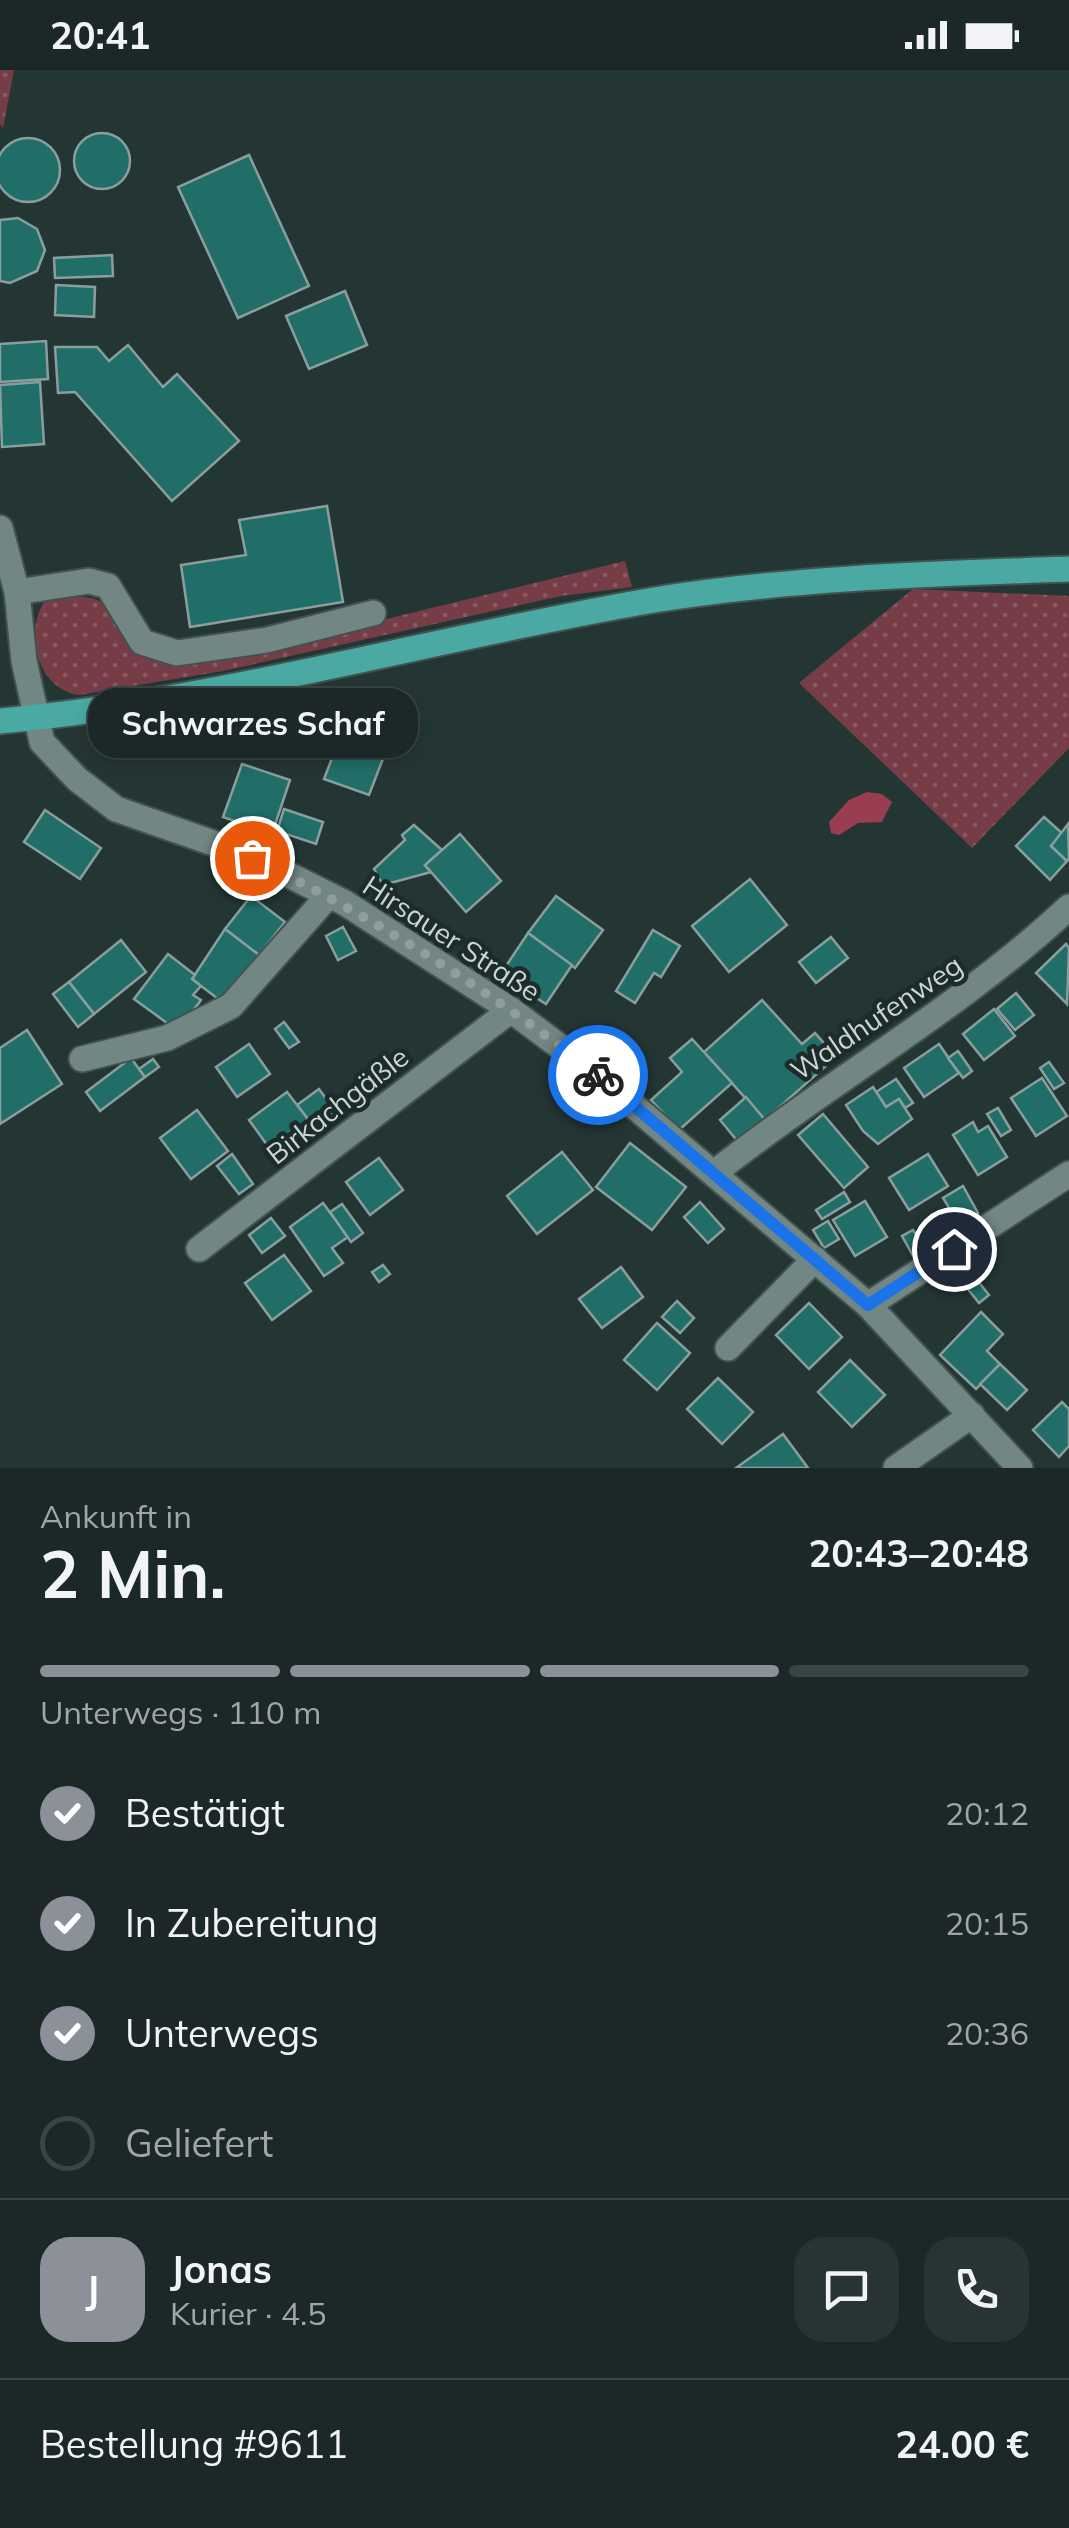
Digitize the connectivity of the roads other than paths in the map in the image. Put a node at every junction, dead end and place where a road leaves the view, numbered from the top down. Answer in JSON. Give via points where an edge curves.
{"nodes":[{"id":1,"x":0,"y":528,"type":"edge"},
{"id":2,"x":1069,"y":569,"type":"edge"},
{"id":3,"x":10,"y":582,"type":"edge"},
{"id":4,"x":373,"y":613,"type":"dead end"},
{"id":5,"x":35,"y":717,"type":"junction"},
{"id":6,"x":0,"y":721,"type":"edge"},
{"id":7,"x":328,"y":895,"type":"junction"},
{"id":8,"x":1069,"y":907,"type":"edge"},
{"id":9,"x":511,"y":1010,"type":"junction"},
{"id":10,"x":82,"y":1059,"type":"dead end"},
{"id":11,"x":714,"y":1173,"type":"junction"},
{"id":12,"x":1069,"y":1174,"type":"edge"},
{"id":13,"x":199,"y":1248,"type":"dead end"},
{"id":14,"x":815,"y":1259,"type":"junction"},
{"id":15,"x":868,"y":1305,"type":"junction"},
{"id":16,"x":728,"y":1348,"type":"dead end"},
{"id":17,"x":972,"y":1416,"type":"junction"},
{"id":18,"x":896,"y":1468,"type":"edge"},
{"id":19,"x":1020,"y":1468,"type":"edge"}],
"edges":[{"from":1,"to":3,"type":"street"},
{"from":2,"to":5,"type":"main road","via":[[885,576],[657,600]]},
{"from":3,"to":4,"type":"street","via":[[108,586],[142,642],[178,653],[267,640]]},
{"from":3,"to":5,"type":"street"},
{"from":5,"to":6,"type":"main road"},
{"from":5,"to":7,"type":"street","name":"Hirsauer Straße","via":[[42,742],[116,809],[252,858]]},
{"from":7,"to":9,"type":"street","name":"Hirsauer Straße"},
{"from":7,"to":10,"type":"street","via":[[231,1006],[167,1038]]},
{"from":8,"to":11,"type":"street","name":"Waldhufenweg","via":[[987,978]]},
{"from":9,"to":11,"type":"street","name":"Hirsauer Straße"},
{"from":9,"to":13,"type":"street","name":"Birkachgäßle"},
{"from":11,"to":14,"type":"street","name":"Hirsauer Straße"},
{"from":12,"to":15,"type":"street"},
{"from":14,"to":15,"type":"street","name":"Hirsauer Straße"},
{"from":14,"to":16,"type":"street"},
{"from":15,"to":17,"type":"street","name":"Hirsauer Straße"},
{"from":17,"to":18,"type":"street"},
{"from":17,"to":19,"type":"street","name":"Hirsauer Straße"}]}
